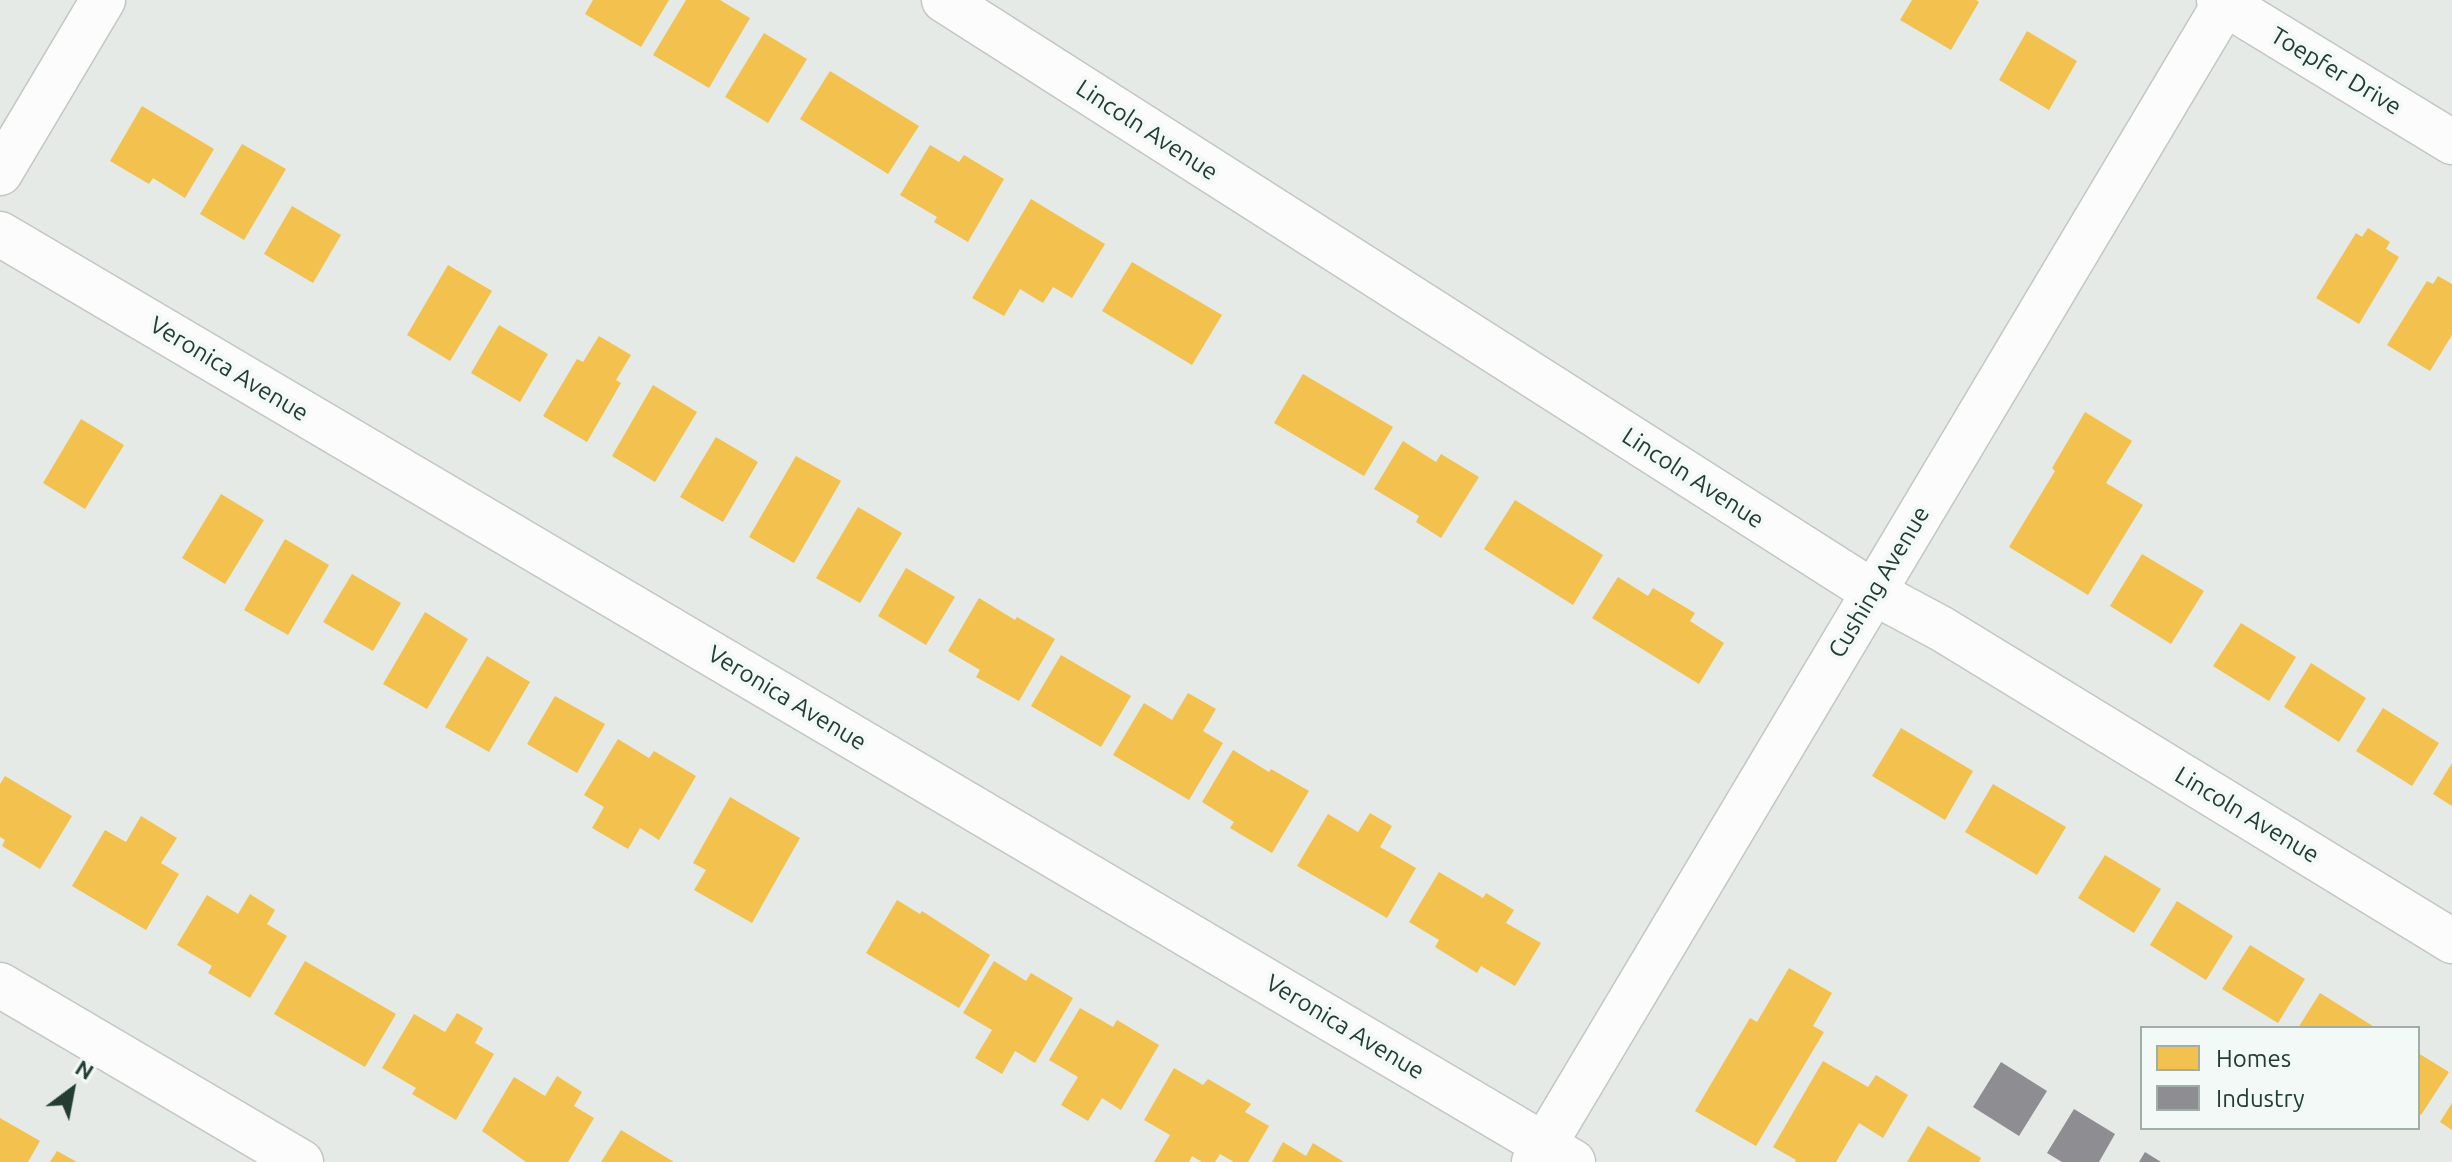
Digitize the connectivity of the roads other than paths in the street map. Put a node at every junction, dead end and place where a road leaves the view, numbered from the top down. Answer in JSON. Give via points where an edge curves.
{"nodes":[{"id":1,"x":103,"y":0,"type":"edge"},
{"id":2,"x":944,"y":0,"type":"edge"},
{"id":3,"x":2222,"y":2,"type":"edge"},
{"id":4,"x":2452,"y":142,"type":"edge"},
{"id":5,"x":0,"y":173,"type":"edge"},
{"id":6,"x":0,"y":234,"type":"edge"},
{"id":7,"x":1873,"y":592,"type":"junction"},
{"id":8,"x":2452,"y":941,"type":"edge"},
{"id":9,"x":0,"y":985,"type":"edge"},
{"id":10,"x":1551,"y":1156,"type":"edge"},
{"id":11,"x":301,"y":1162,"type":"edge"}],
"edges":[{"from":1,"to":5,"type":"street"},
{"from":2,"to":7,"type":"street","name":"Lincoln Avenue"},
{"from":3,"to":4,"type":"street","name":"Toepfer Drive"},
{"from":3,"to":7,"type":"street","name":"Cushing Avenue"},
{"from":6,"to":10,"type":"street","name":"Veronica Avenue"},
{"from":7,"to":8,"type":"street","name":"Lincoln Avenue"},
{"from":7,"to":10,"type":"street","name":"Cushing Avenue"},
{"from":9,"to":11,"type":"street"}]}
